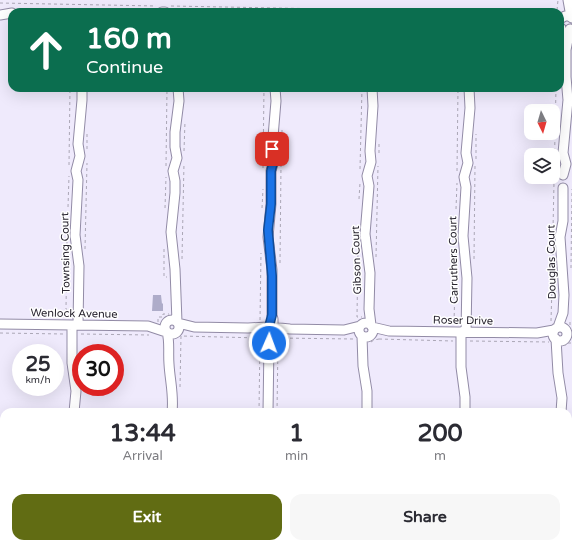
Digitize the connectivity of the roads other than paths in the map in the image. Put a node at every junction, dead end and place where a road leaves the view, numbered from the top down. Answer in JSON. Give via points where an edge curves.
{"nodes":[{"id":1,"x":567,"y":0,"type":"edge"},
{"id":2,"x":564,"y":14,"type":"edge"},
{"id":3,"x":564,"y":23,"type":"edge"},
{"id":4,"x":571,"y":28,"type":"edge"},
{"id":5,"x":564,"y":29,"type":"edge"},
{"id":6,"x":566,"y":50,"type":"junction"},
{"id":7,"x":82,"y":92,"type":"edge"},
{"id":8,"x":178,"y":92,"type":"edge"},
{"id":9,"x":275,"y":92,"type":"edge"},
{"id":10,"x":372,"y":92,"type":"edge"},
{"id":11,"x":469,"y":92,"type":"edge"},
{"id":12,"x":563,"y":175,"type":"dead end"},
{"id":13,"x":568,"y":188,"type":"edge"},
{"id":14,"x":0,"y":324,"type":"edge"},
{"id":15,"x":75,"y":325,"type":"junction"},
{"id":16,"x":172,"y":327,"type":"junction"},
{"id":17,"x":269,"y":330,"type":"junction"},
{"id":18,"x":365,"y":332,"type":"junction"},
{"id":19,"x":463,"y":332,"type":"junction"},
{"id":20,"x":562,"y":332,"type":"edge"},
{"id":21,"x":74,"y":408,"type":"edge"},
{"id":22,"x":172,"y":408,"type":"edge"},
{"id":23,"x":268,"y":408,"type":"edge"},
{"id":24,"x":366,"y":408,"type":"edge"},
{"id":25,"x":465,"y":408,"type":"edge"},
{"id":26,"x":561,"y":408,"type":"edge"}],
"edges":[{"from":1,"to":2,"type":"street"},
{"from":3,"to":4,"type":"street","via":[[566,31]]},
{"from":4,"to":6,"type":"street"},
{"from":5,"to":6,"type":"street"},
{"from":6,"to":12,"type":"street","via":[[568,100],[564,153],[566,164]]},
{"from":7,"to":15,"type":"street","name":"Townsing Court","via":[[78,144],[81,153],[76,171],[78,180],[75,235],[79,266]]},
{"from":8,"to":16,"type":"street","via":[[175,147],[177,158],[173,171],[175,181],[171,232],[175,277]]},
{"from":9,"to":17,"type":"street","via":[[277,151],[267,184],[268,236],[272,270]]},
{"from":10,"to":18,"type":"street","name":"Gibson Court","via":[[371,162],[367,176],[369,186],[365,234],[370,273],[369,309]]},
{"from":11,"to":19,"type":"street","name":"Carruthers Court","via":[[466,153],[468,163],[464,178],[466,187],[463,236],[467,278]]},
{"from":13,"to":20,"type":"street","name":"Douglas Court","via":[[560,237],[566,315]]},
{"from":14,"to":15,"type":"street","name":"Wenlock Avenue"},
{"from":15,"to":16,"type":"street","name":"Wenlock Avenue"},
{"from":15,"to":21,"type":"street","name":"Townsing Court","via":[[72,363],[76,391]]},
{"from":16,"to":17,"type":"street","name":"Wenlock Avenue"},
{"from":16,"to":22,"type":"street","via":[[169,366],[173,390]]},
{"from":17,"to":18,"type":"street","name":"Roser Drive"},
{"from":17,"to":23,"type":"street"},
{"from":18,"to":19,"type":"street","name":"Roser Drive"},
{"from":18,"to":24,"type":"street","name":"Gibson Court","via":[[363,366],[367,391]]},
{"from":19,"to":20,"type":"street","name":"Roser Drive"},
{"from":19,"to":25,"type":"street","name":"Carruthers Court","via":[[461,367]]},
{"from":20,"to":26,"type":"street","name":"Douglas Court","via":[[557,356]]}]}
